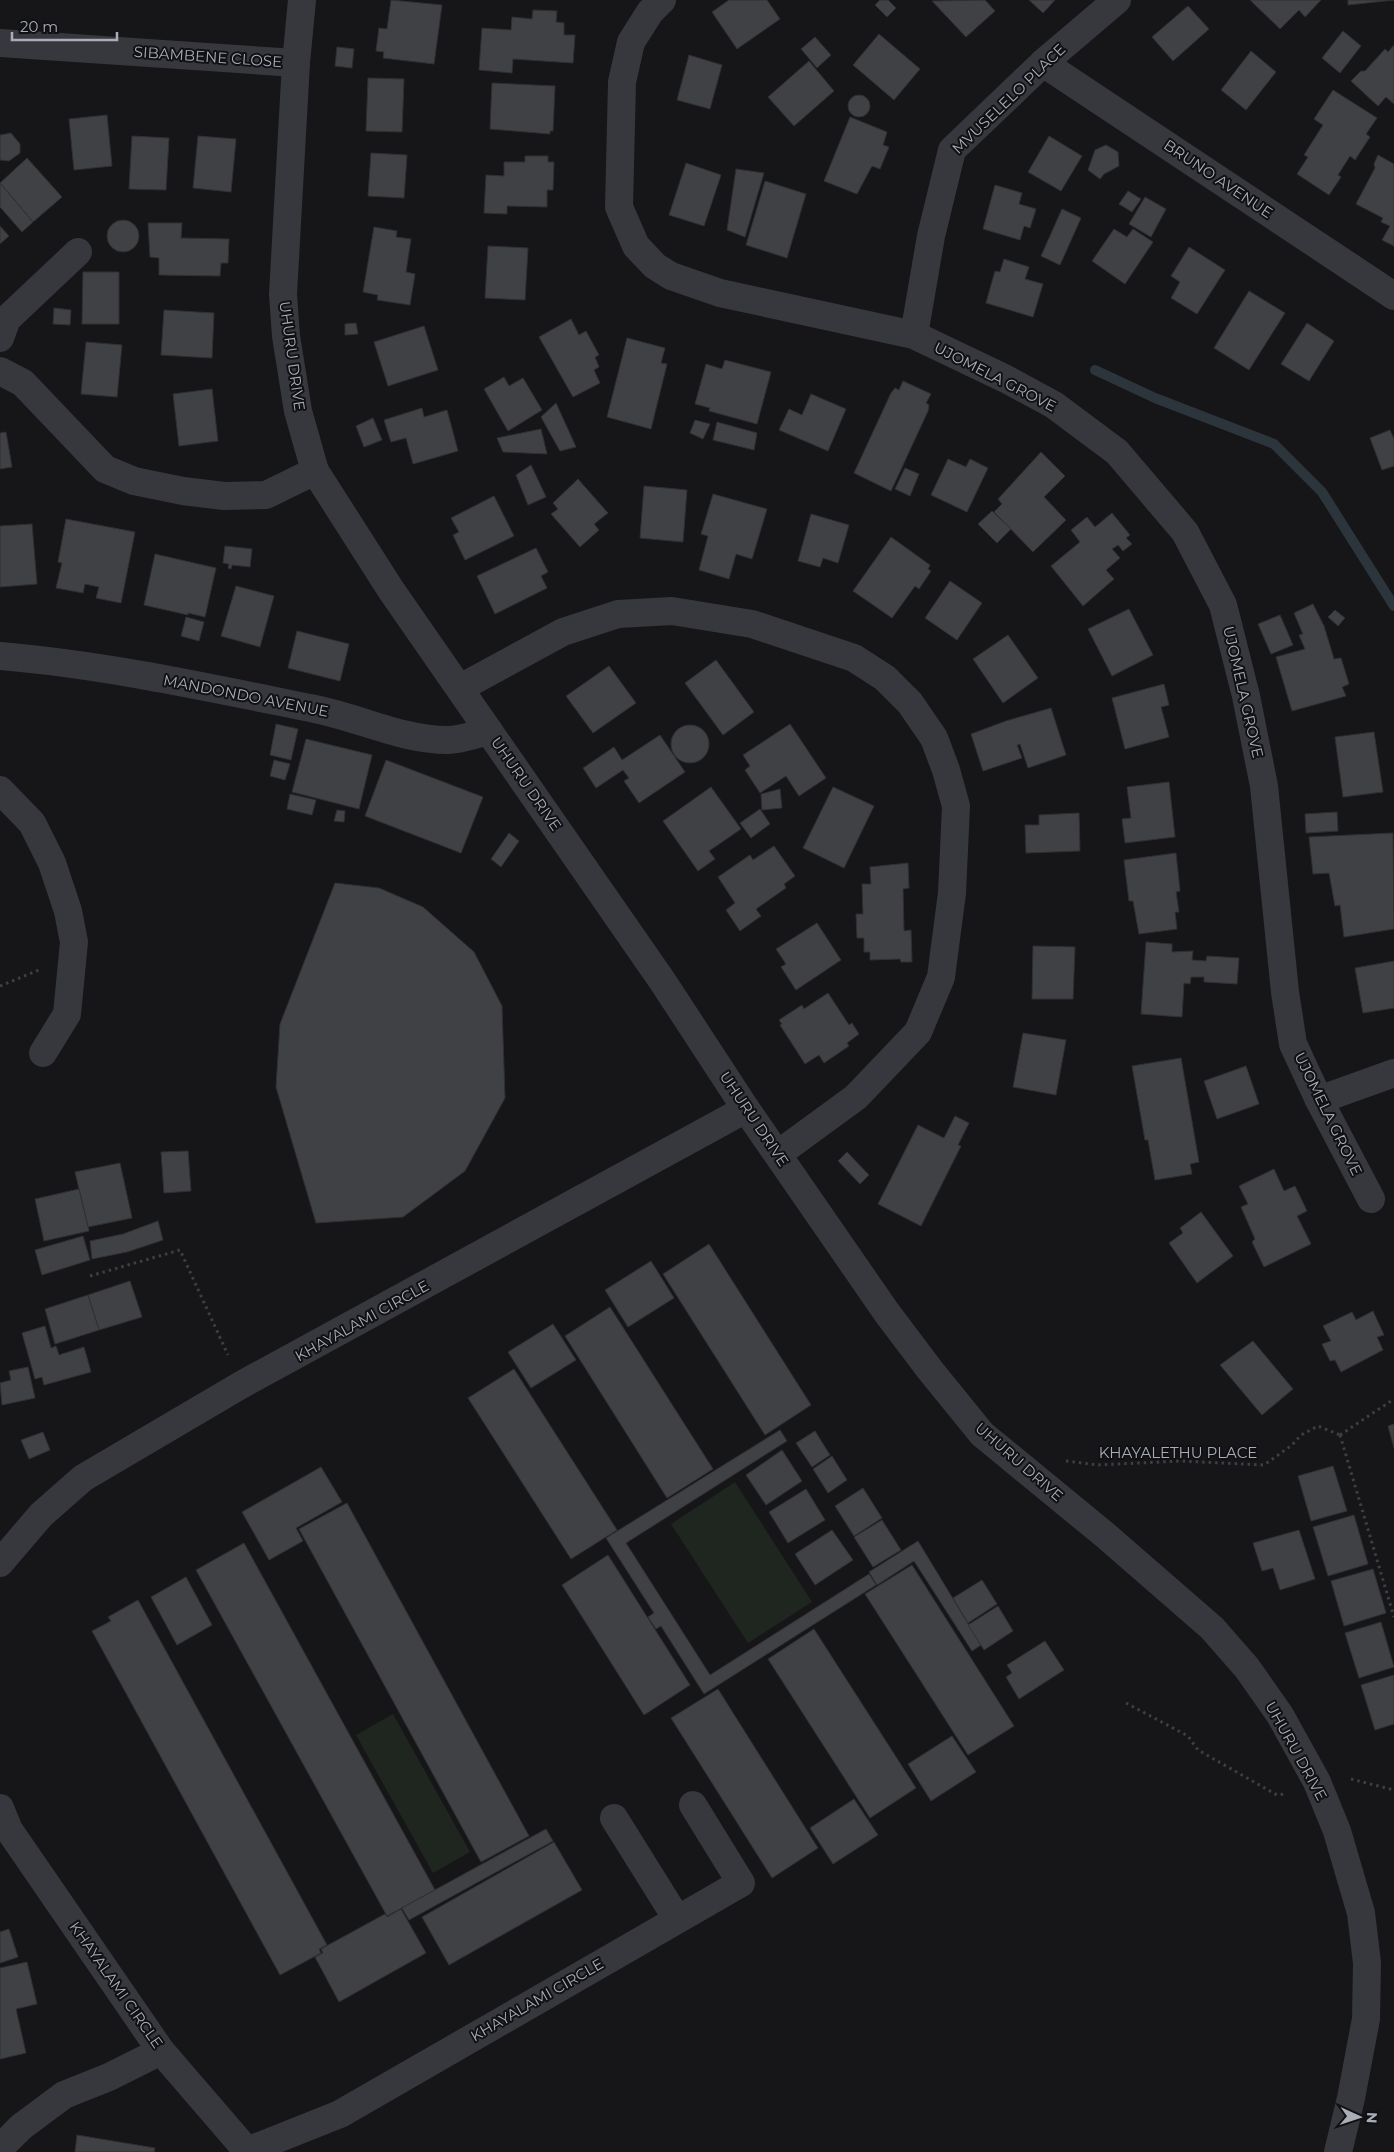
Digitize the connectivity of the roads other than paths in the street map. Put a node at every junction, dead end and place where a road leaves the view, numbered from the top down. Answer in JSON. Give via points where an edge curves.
{"nodes":[{"id":1,"x":302,"y":0,"type":"edge"},
{"id":2,"x":662,"y":0,"type":"edge"},
{"id":3,"x":1117,"y":0,"type":"edge"},
{"id":4,"x":0,"y":43,"type":"edge"},
{"id":5,"x":296,"y":63,"type":"junction"},
{"id":6,"x":1043,"y":63,"type":"junction"},
{"id":7,"x":78,"y":252,"type":"dead end"},
{"id":8,"x":1394,"y":296,"type":"edge"},
{"id":9,"x":914,"y":335,"type":"junction"},
{"id":10,"x":0,"y":338,"type":"edge"},
{"id":11,"x":0,"y":371,"type":"edge"},
{"id":12,"x":315,"y":471,"type":"junction"},
{"id":13,"x":0,"y":656,"type":"edge"},
{"id":14,"x":460,"y":688,"type":"junction"},
{"id":15,"x":489,"y":731,"type":"junction"},
{"id":16,"x":0,"y":790,"type":"edge"},
{"id":17,"x":43,"y":1053,"type":"dead end"},
{"id":18,"x":1394,"y":1073,"type":"edge"},
{"id":19,"x":1319,"y":1100,"type":"junction"},
{"id":20,"x":746,"y":1109,"type":"junction"},
{"id":21,"x":778,"y":1154,"type":"junction"},
{"id":22,"x":1370,"y":1199,"type":"dead end"},
{"id":23,"x":0,"y":1563,"type":"edge"},
{"id":24,"x":693,"y":1805,"type":"dead end"},
{"id":25,"x":0,"y":1808,"type":"edge"},
{"id":26,"x":614,"y":1818,"type":"dead end"},
{"id":27,"x":677,"y":1920,"type":"junction"},
{"id":28,"x":161,"y":2050,"type":"junction"},
{"id":29,"x":0,"y":2148,"type":"edge"},
{"id":30,"x":248,"y":2151,"type":"edge"},
{"id":31,"x":1338,"y":2152,"type":"edge"}],
"edges":[{"from":1,"to":5,"type":"street","name":"UHURU DRIVE"},
{"from":2,"to":9,"type":"street","name":"UJOMELA GROVE","via":[[650,12],[631,42],[622,82],[619,207],[636,246],[655,266],[671,276],[720,293]]},
{"from":3,"to":6,"type":"street","name":"MVUSELELO PLACE"},
{"from":4,"to":5,"type":"street","name":"SIBAMBENE CLOSE"},
{"from":5,"to":12,"type":"street","name":"UHURU DRIVE","via":[[283,294],[298,411]]},
{"from":6,"to":8,"type":"street","name":"BRUNO AVENUE"},
{"from":6,"to":9,"type":"street","name":"MVUSELELO PLACE","via":[[952,150],[931,236]]},
{"from":7,"to":10,"type":"street","via":[[7,319]]},
{"from":9,"to":19,"type":"street","name":"UJOMELA GROVE","via":[[1054,405],[1118,452],[1185,532],[1223,605],[1246,696],[1264,786],[1293,1044]]},
{"from":11,"to":12,"type":"street","via":[[23,383],[105,469],[134,481],[224,496],[266,495]]},
{"from":12,"to":14,"type":"street","name":"UHURU DRIVE","via":[[391,590]]},
{"from":13,"to":15,"type":"street","name":"MANDONDO AVENUE","via":[[56,661],[242,694],[328,712],[401,734],[449,740]]},
{"from":14,"to":15,"type":"street","name":"UHURU DRIVE"},
{"from":14,"to":21,"type":"street","via":[[563,632],[618,614],[672,611],[752,624],[854,658],[885,678],[910,703],[934,738],[956,806],[952,893],[941,977],[918,1032],[856,1097]]},
{"from":15,"to":20,"type":"street","name":"UHURU DRIVE"},
{"from":16,"to":17,"type":"street","via":[[32,823],[52,863],[68,911],[74,942],[68,1014]]},
{"from":18,"to":19,"type":"street"},
{"from":19,"to":22,"type":"street","name":"UJOMELA GROVE"},
{"from":20,"to":21,"type":"street","name":"UHURU DRIVE"},
{"from":20,"to":23,"type":"street","name":"KHAYALAMI CIRCLE","via":[[242,1385],[83,1478],[41,1515]]},
{"from":21,"to":31,"type":"street","name":"UHURU DRIVE","via":[[886,1313],[982,1434],[1212,1628],[1247,1668],[1280,1715],[1317,1782],[1337,1832],[1361,1913],[1367,1963],[1366,2020]]},
{"from":24,"to":27,"type":"street","name":"KHAYALAMI CIRCLE","via":[[741,1883]]},
{"from":25,"to":28,"type":"street","name":"KHAYALAMI CIRCLE","via":[[9,1830]]},
{"from":26,"to":27,"type":"street"},
{"from":27,"to":30,"type":"street","name":"KHAYALAMI CIRCLE","via":[[340,2114]]},
{"from":28,"to":29,"type":"street","via":[[109,2077],[64,2095],[21,2127]]},
{"from":28,"to":30,"type":"street","name":"KHAYALAMI CIRCLE"}]}
